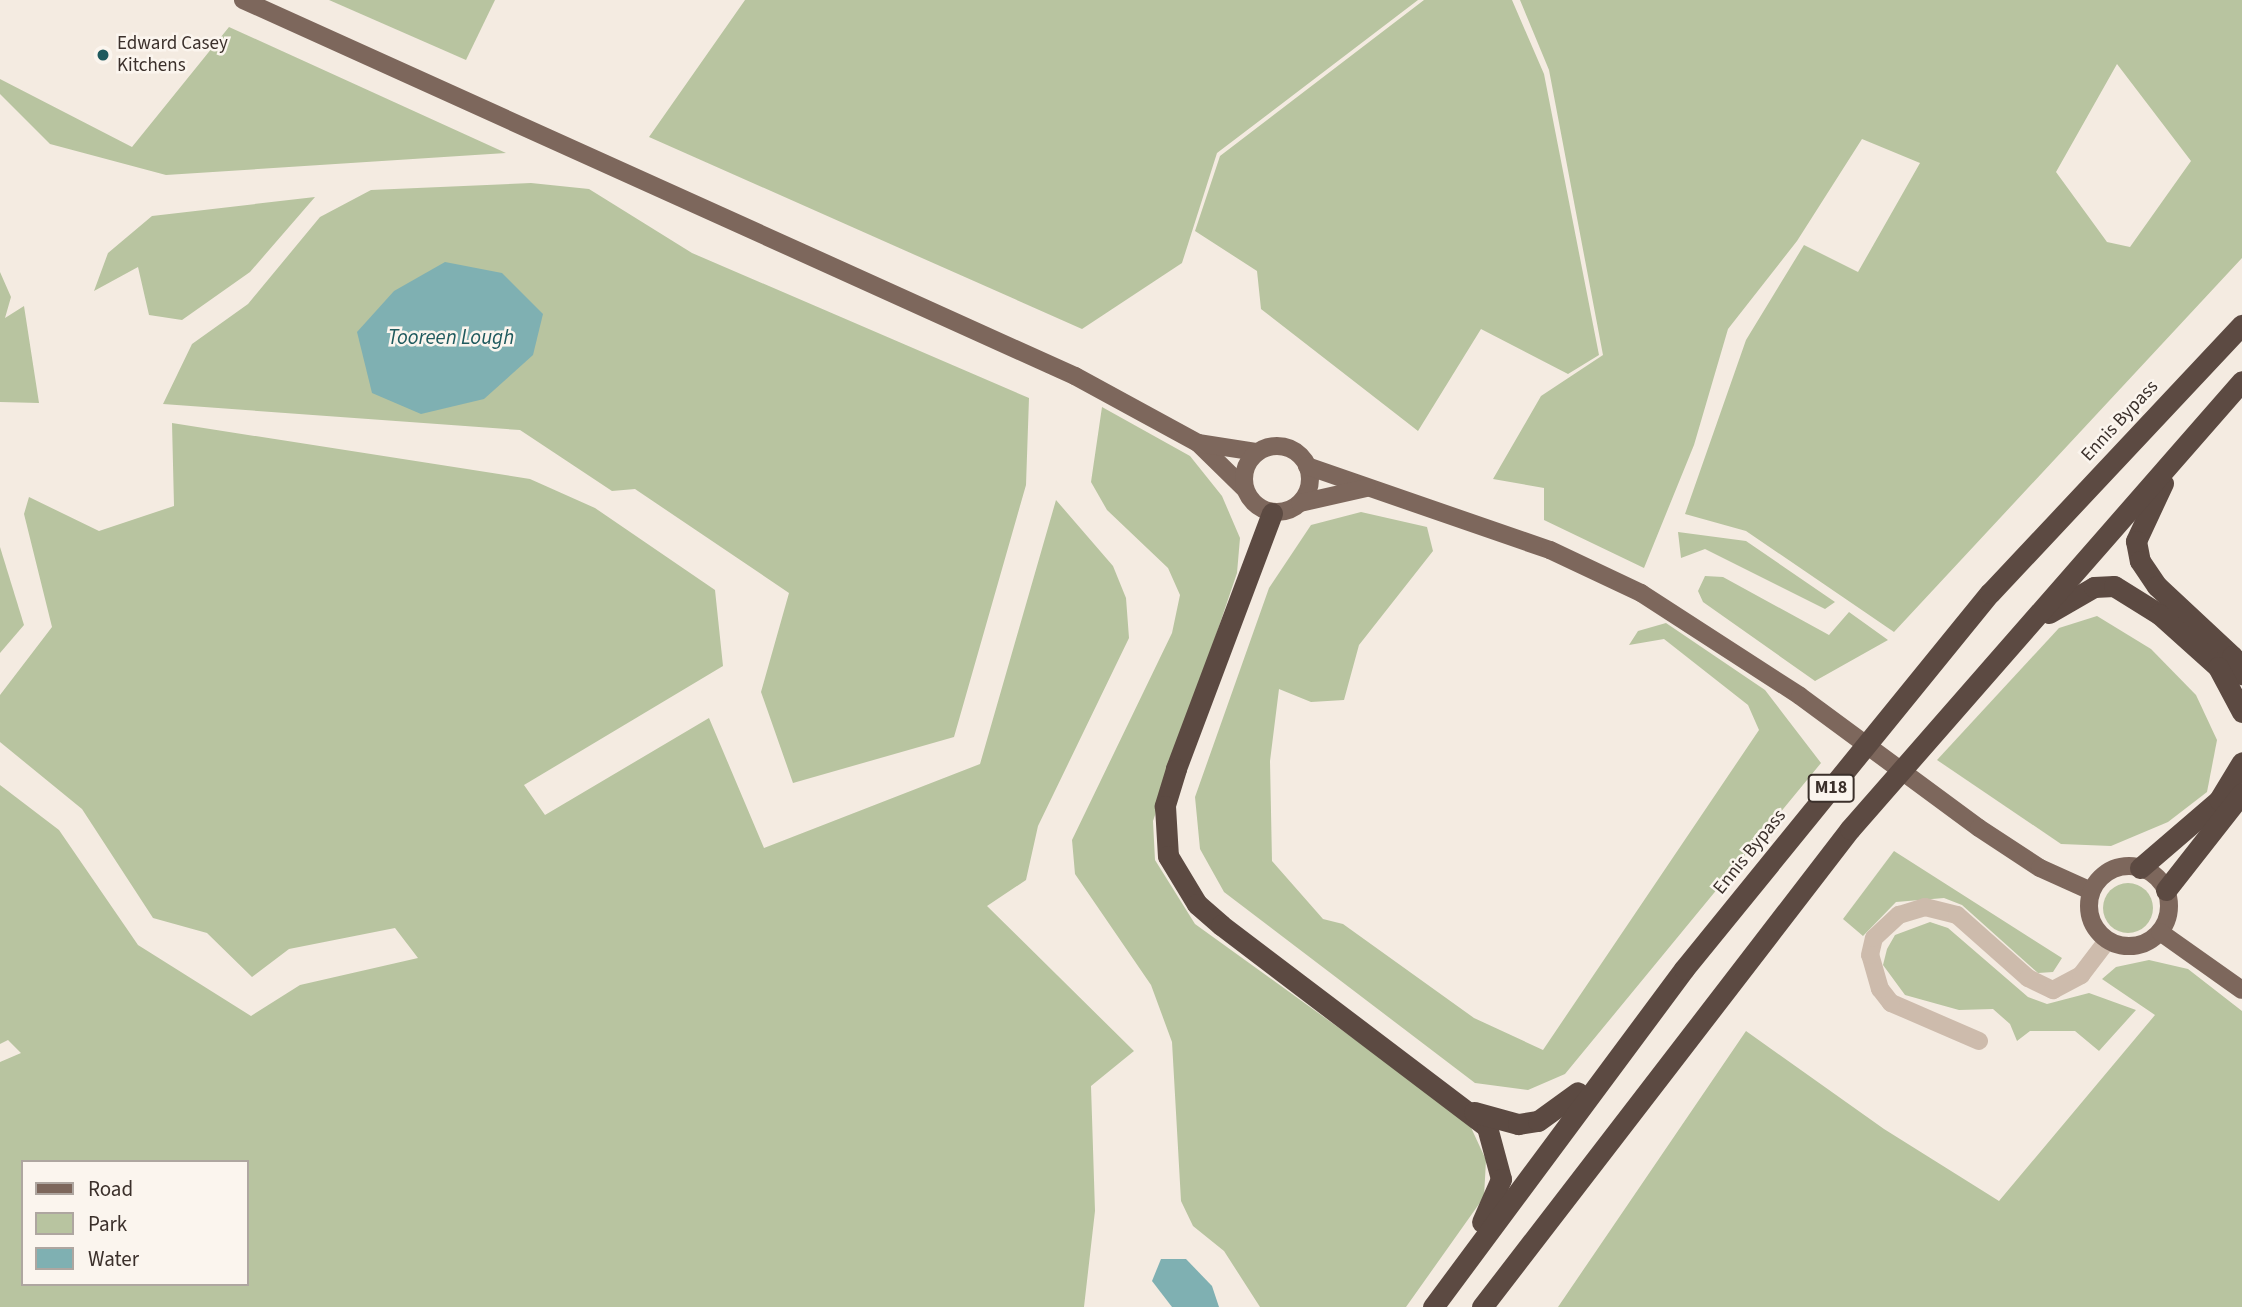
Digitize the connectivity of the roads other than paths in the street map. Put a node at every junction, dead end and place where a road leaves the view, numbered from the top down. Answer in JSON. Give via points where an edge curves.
{"nodes":[{"id":1,"x":243,"y":0,"type":"edge"},
{"id":2,"x":2242,"y":325,"type":"edge"},
{"id":3,"x":2242,"y":381,"type":"edge"},
{"id":4,"x":2196,"y":430,"type":"junction"},
{"id":5,"x":1198,"y":443,"type":"junction"},
{"id":6,"x":1257,"y":452,"type":"junction"},
{"id":7,"x":1307,"y":466,"type":"junction"},
{"id":8,"x":1244,"y":488,"type":"junction"},
{"id":9,"x":1366,"y":488,"type":"junction"},
{"id":10,"x":1300,"y":503,"type":"junction"},
{"id":11,"x":1272,"y":513,"type":"junction"},
{"id":12,"x":2016,"y":637,"type":"junction"},
{"id":13,"x":2242,"y":674,"type":"edge"},
{"id":14,"x":2242,"y":712,"type":"edge"},
{"id":15,"x":2242,"y":762,"type":"edge"},
{"id":16,"x":2242,"y":793,"type":"edge"},
{"id":17,"x":2140,"y":868,"type":"junction"},
{"id":18,"x":2166,"y":890,"type":"junction"},
{"id":19,"x":2091,"y":891,"type":"junction"},
{"id":20,"x":2160,"y":932,"type":"junction"},
{"id":21,"x":2107,"y":941,"type":"junction"},
{"id":22,"x":1684,"y":969,"type":"junction"},
{"id":23,"x":2242,"y":990,"type":"edge"},
{"id":24,"x":1979,"y":1041,"type":"dead end"},
{"id":25,"x":1474,"y":1112,"type":"junction"},
{"id":26,"x":1453,"y":1279,"type":"junction"},
{"id":27,"x":1433,"y":1307,"type":"edge"},
{"id":28,"x":1482,"y":1307,"type":"edge"}],
"edges":[{"from":1,"to":5,"type":"main road","via":[[1075,376]]},
{"from":2,"to":22,"type":"highway","name":"Ennis Bypass","number":"M18","via":[[1990,593]]},
{"from":3,"to":4,"type":"highway","number":"M18"},
{"from":4,"to":12,"type":"highway","number":"M18"},
{"from":4,"to":13,"type":"highway","via":[[2151,503],[2136,541],[2157,586],[2232,656]]},
{"from":5,"to":6,"type":"main road"},
{"from":5,"to":8,"type":"main road"},
{"from":6,"to":7,"type":"main road","via":[[1284,447]]},
{"from":6,"to":8,"type":"main road","via":[[1244,474]]},
{"from":7,"to":9,"type":"main road"},
{"from":7,"to":10,"type":"main road","via":[[1310,480]]},
{"from":8,"to":11,"type":"main road","via":[[1251,501]]},
{"from":9,"to":10,"type":"main road"},
{"from":9,"to":19,"type":"main road","via":[[1549,550],[1641,593],[1800,696],[1979,828],[2040,868]]},
{"from":10,"to":11,"type":"main road"},
{"from":11,"to":25,"type":"highway","via":[[1176,769],[1165,806],[1168,856],[1197,904],[1221,925]]},
{"from":12,"to":14,"type":"highway","via":[[2068,598],[2114,586],[2159,614],[2218,667]]},
{"from":12,"to":28,"type":"highway","number":"M18","via":[[1770,928]]},
{"from":15,"to":17,"type":"highway","via":[[2220,800]]},
{"from":16,"to":18,"type":"highway"},
{"from":17,"to":18,"type":"main road"},
{"from":17,"to":19,"type":"main road","via":[[2114,868]]},
{"from":18,"to":20,"type":"main road","via":[[2168,917]]},
{"from":19,"to":21,"type":"main road","via":[[2092,922]]},
{"from":20,"to":21,"type":"main road","via":[[2129,947]]},
{"from":20,"to":23,"type":"main road"},
{"from":21,"to":24,"type":"street","via":[[2081,975],[2053,990],[2028,978],[1957,915],[1926,907],[1899,915],[1874,938],[1870,955],[1880,989],[1891,1003]]},
{"from":22,"to":25,"type":"highway","via":[[1560,1111],[1518,1124]]},
{"from":22,"to":26,"type":"highway","name":"Ennis Bypass","number":"M18"},
{"from":25,"to":26,"type":"highway","via":[[1500,1160],[1501,1180]]},
{"from":26,"to":27,"type":"highway","name":"Ennis Bypass","number":"M18"}]}
